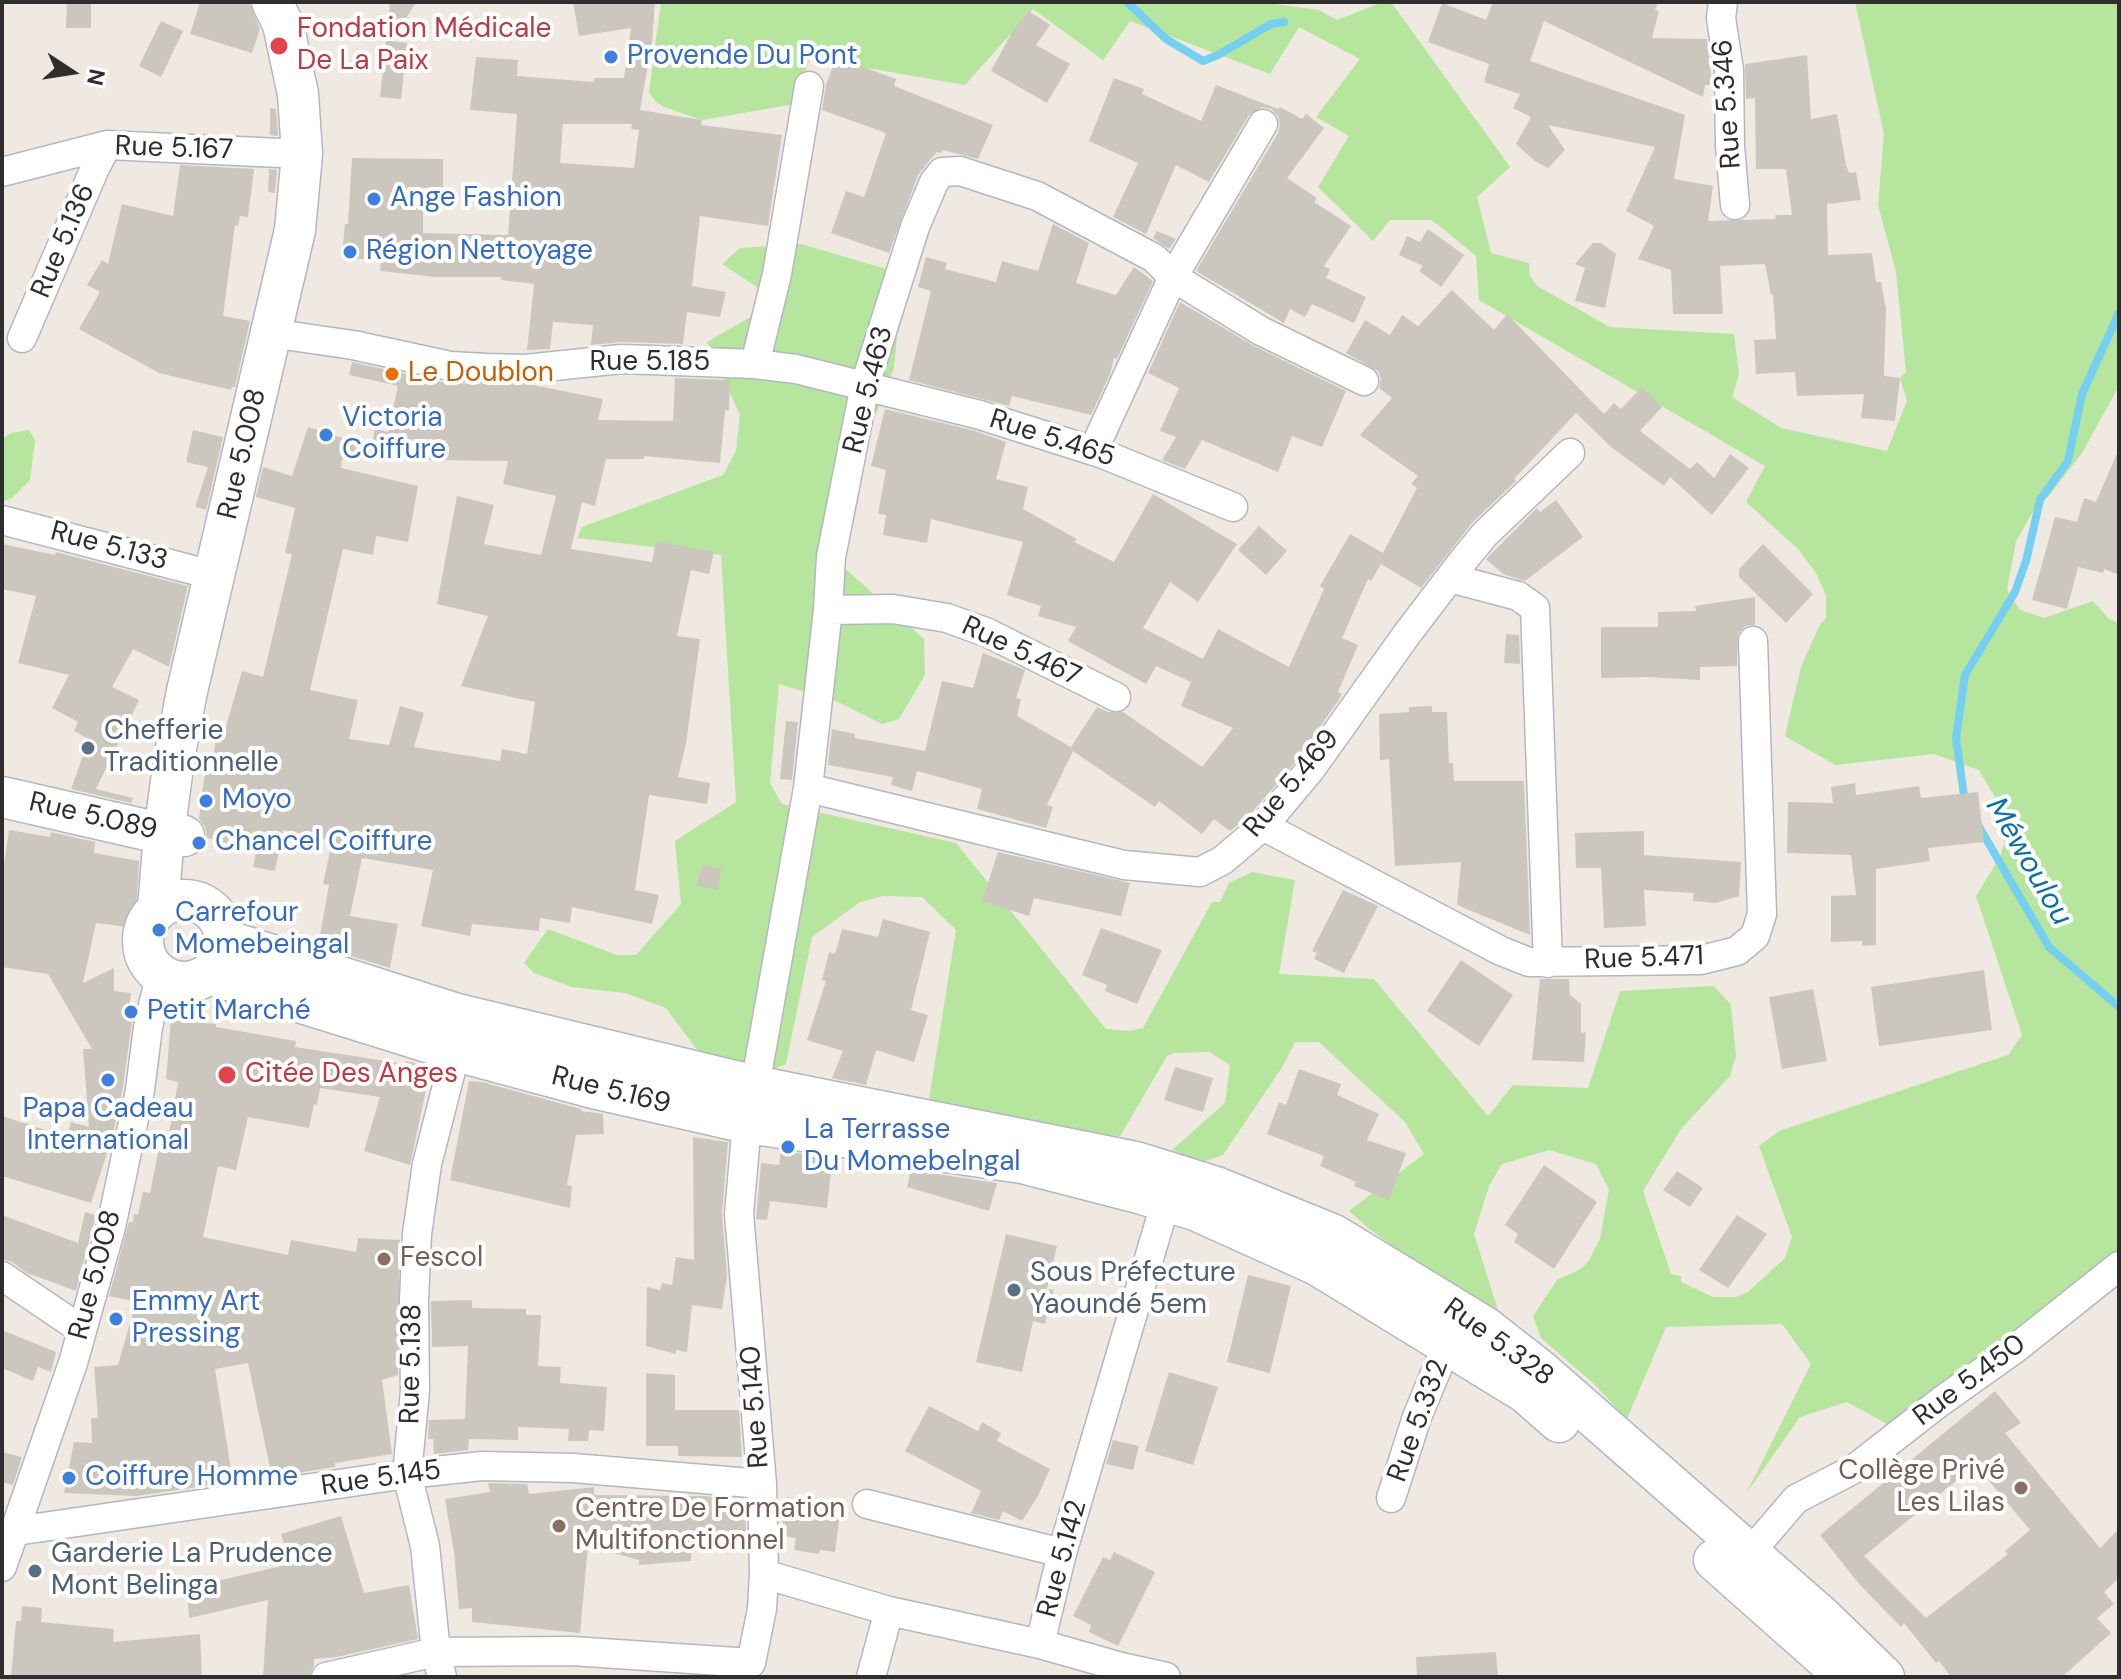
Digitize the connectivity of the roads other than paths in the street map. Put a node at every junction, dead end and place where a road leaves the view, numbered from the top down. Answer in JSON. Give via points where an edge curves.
{"nodes":[{"id":1,"x":272,"y":2,"type":"edge"},
{"id":2,"x":295,"y":2,"type":"edge"},
{"id":3,"x":1723,"y":2,"type":"edge"},
{"id":4,"x":809,"y":86,"type":"dead end"},
{"id":5,"x":1263,"y":124,"type":"dead end"},
{"id":6,"x":107,"y":145,"type":"junction"},
{"id":7,"x":302,"y":154,"type":"junction"},
{"id":8,"x":2,"y":172,"type":"edge"},
{"id":9,"x":1735,"y":205,"type":"dead end"},
{"id":10,"x":1173,"y":277,"type":"junction"},
{"id":11,"x":291,"y":336,"type":"junction"},
{"id":12,"x":22,"y":338,"type":"dead end"},
{"id":13,"x":755,"y":364,"type":"junction"},
{"id":14,"x":1364,"y":381,"type":"dead end"},
{"id":15,"x":865,"y":385,"type":"junction"},
{"id":16,"x":1093,"y":451,"type":"junction"},
{"id":17,"x":1570,"y":453,"type":"dead end"},
{"id":18,"x":1233,"y":507,"type":"dead end"},
{"id":19,"x":2,"y":520,"type":"edge"},
{"id":20,"x":216,"y":576,"type":"junction"},
{"id":21,"x":1450,"y":578,"type":"junction"},
{"id":22,"x":828,"y":610,"type":"junction"},
{"id":23,"x":1753,"y":641,"type":"dead end"},
{"id":24,"x":1116,"y":697,"type":"dead end"},
{"id":25,"x":808,"y":788,"type":"junction"},
{"id":26,"x":2,"y":797,"type":"edge"},
{"id":27,"x":1263,"y":826,"type":"junction"},
{"id":28,"x":174,"y":835,"type":"junction"},
{"id":29,"x":170,"y":904,"type":"junction"},
{"id":30,"x":217,"y":957,"type":"junction"},
{"id":31,"x":1548,"y":963,"type":"junction"},
{"id":32,"x":160,"y":976,"type":"junction"},
{"id":33,"x":456,"y":1051,"type":"junction"},
{"id":34,"x":751,"y":1105,"type":"junction"},
{"id":35,"x":1029,"y":1152,"type":"junction"},
{"id":36,"x":1166,"y":1201,"type":"junction"},
{"id":37,"x":2119,"y":1266,"type":"edge"},
{"id":38,"x":2,"y":1276,"type":"edge"},
{"id":39,"x":82,"y":1330,"type":"junction"},
{"id":40,"x":1447,"y":1345,"type":"junction"},
{"id":41,"x":407,"y":1474,"type":"junction"},
{"id":42,"x":762,"y":1484,"type":"junction"},
{"id":43,"x":1391,"y":1498,"type":"dead end"},
{"id":44,"x":867,"y":1504,"type":"dead end"},
{"id":45,"x":8,"y":1533,"type":"edge"},
{"id":46,"x":1062,"y":1553,"type":"junction"},
{"id":47,"x":1748,"y":1555,"type":"junction"},
{"id":48,"x":2,"y":1567,"type":"edge"},
{"id":49,"x":764,"y":1574,"type":"junction"},
{"id":50,"x":889,"y":1611,"type":"junction"},
{"id":51,"x":1040,"y":1644,"type":"junction"},
{"id":52,"x":439,"y":1664,"type":"edge"},
{"id":53,"x":747,"y":1670,"type":"edge"},
{"id":54,"x":1122,"y":1672,"type":"edge"},
{"id":55,"x":1837,"y":1673,"type":"edge"},
{"id":56,"x":326,"y":1677,"type":"edge"},
{"id":57,"x":871,"y":1677,"type":"edge"},
{"id":58,"x":1166,"y":1677,"type":"edge"},
{"id":59,"x":1884,"y":1677,"type":"edge"}],
"edges":[{"from":1,"to":7,"type":"main road","name":"Rue 5.008","via":[[283,24],[298,94]]},
{"from":2,"to":11,"type":"main road","name":"Rue 5.008","via":[[316,93],[320,152],[312,232]]},
{"from":3,"to":9,"type":"street","name":"Rue 5.346"},
{"from":4,"to":13,"type":"street","via":[[777,274]]},
{"from":5,"to":10,"type":"street"},
{"from":6,"to":7,"type":"street","name":"Rue 5.167"},
{"from":6,"to":8,"type":"street","name":"Rue 5.167"},
{"from":6,"to":12,"type":"street","name":"Rue 5.136"},
{"from":7,"to":20,"type":"main road","name":"Rue 5.008","via":[[295,230]]},
{"from":10,"to":14,"type":"street","name":"Rue 5.463","via":[[1261,331]]},
{"from":10,"to":15,"type":"street","name":"Rue 5.463","via":[[1154,258],[1037,196],[960,171],[942,172],[915,227]]},
{"from":10,"to":16,"type":"street"},
{"from":11,"to":13,"type":"street","name":"Rue 5.185","via":[[450,366],[525,369],[622,359]]},
{"from":11,"to":28,"type":"main road","name":"Rue 5.008"},
{"from":13,"to":15,"type":"street","name":"Rue 5.185"},
{"from":15,"to":16,"type":"street","name":"Rue 5.465"},
{"from":15,"to":22,"type":"street","name":"Rue 5.463","via":[[831,557]]},
{"from":16,"to":18,"type":"street","name":"Rue 5.465"},
{"from":17,"to":21,"type":"street","name":"Rue 5.469","via":[[1485,534]]},
{"from":19,"to":20,"type":"street","name":"Rue 5.133"},
{"from":20,"to":28,"type":"main road","name":"Rue 5.008","via":[[174,759]]},
{"from":21,"to":27,"type":"street","name":"Rue 5.469"},
{"from":21,"to":31,"type":"street","via":[[1518,596],[1535,608]]},
{"from":22,"to":24,"type":"street","name":"Rue 5.467","via":[[893,609],[947,618]]},
{"from":22,"to":25,"type":"street","name":"Rue 5.463"},
{"from":23,"to":31,"type":"street","name":"Rue 5.471","via":[[1762,914],[1755,936],[1737,951],[1701,960]]},
{"from":25,"to":27,"type":"street","name":"Rue 5.469","via":[[1124,865],[1170,871],[1200,872]]},
{"from":25,"to":34,"type":"street","name":"Rue 5.463"},
{"from":26,"to":28,"type":"main road","name":"Rue 5.089"},
{"from":27,"to":31,"type":"street","name":"Rue 5.471","via":[[1501,951]]},
{"from":28,"to":29,"type":"main road","name":"Rue 5.008"},
{"from":29,"to":30,"type":"main road","via":[[195,901],[216,916],[223,927]]},
{"from":29,"to":32,"type":"main road","via":[[144,930],[142,943]]},
{"from":30,"to":32,"type":"main road","via":[[198,981]]},
{"from":30,"to":33,"type":"main road","name":"Rue 5.169"},
{"from":30,"to":34,"type":"main road","name":"Rue 5.169","via":[[457,1014]]},
{"from":32,"to":39,"type":"street","name":"Rue 5.008","via":[[111,1227]]},
{"from":33,"to":34,"type":"main road","name":"Rue 5.169","via":[[593,1088]]},
{"from":33,"to":41,"type":"street","name":"Rue 5.138","via":[[427,1164],[417,1234],[415,1391]]},
{"from":34,"to":35,"type":"main road","name":"Rue 5.169"},
{"from":34,"to":42,"type":"street","name":"Rue 5.140","via":[[739,1214]]},
{"from":35,"to":36,"type":"main road","name":"Rue 5.328"},
{"from":35,"to":47,"type":"main road","name":"Rue 5.328","via":[[1136,1162],[1216,1187],[1334,1235],[1485,1327]]},
{"from":36,"to":40,"type":"main road","name":"Rue 5.328","via":[[1317,1265]]},
{"from":36,"to":46,"type":"street","name":"Rue 5.142"},
{"from":37,"to":47,"type":"street","name":"Rue 5.450","via":[[1854,1469],[1796,1499]]},
{"from":38,"to":39,"type":"street"},
{"from":39,"to":45,"type":"street","name":"Rue 5.008"},
{"from":40,"to":43,"type":"street","name":"Rue 5.332"},
{"from":40,"to":55,"type":"main road","name":"Rue 5.328","via":[[1526,1393]]},
{"from":41,"to":42,"type":"street","name":"Rue 5.145","via":[[482,1466],[573,1468]]},
{"from":41,"to":45,"type":"street","name":"Rue 5.145"},
{"from":41,"to":52,"type":"street","name":"Rue 5.138","via":[[425,1546]]},
{"from":42,"to":49,"type":"street","name":"Rue 5.140"},
{"from":44,"to":46,"type":"street"},
{"from":45,"to":48,"type":"street","name":"Rue 5.008"},
{"from":46,"to":51,"type":"street","name":"Rue 5.142"},
{"from":47,"to":59,"type":"main road","name":"Rue 5.328"},
{"from":49,"to":50,"type":"street","name":"Rue 5.142"},
{"from":49,"to":53,"type":"street","name":"Rue 5.140","via":[[762,1609]]},
{"from":50,"to":51,"type":"street","name":"Rue 5.142"},
{"from":50,"to":57,"type":"street"},
{"from":51,"to":54,"type":"street"},
{"from":52,"to":53,"type":"street","name":"Rue 5.140","via":[[572,1651]]},
{"from":52,"to":56,"type":"street","name":"Rue 5.140"},
{"from":54,"to":58,"type":"street"}]}
